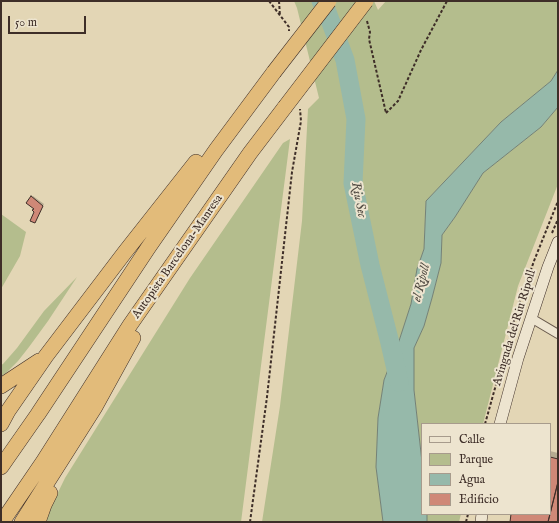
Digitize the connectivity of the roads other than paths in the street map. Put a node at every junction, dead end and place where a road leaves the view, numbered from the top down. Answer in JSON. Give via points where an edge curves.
{"nodes":[{"id":1,"x":329,"y":1,"type":"edge"},
{"id":2,"x":366,"y":8,"type":"edge"},
{"id":3,"x":246,"y":109,"type":"junction"},
{"id":4,"x":558,"y":242,"type":"edge"},
{"id":5,"x":156,"y":287,"type":"junction"},
{"id":6,"x":531,"y":318,"type":"junction"},
{"id":7,"x":558,"y":334,"type":"edge"},
{"id":8,"x":46,"y":356,"type":"junction"},
{"id":9,"x":1,"y":386,"type":"edge"},
{"id":10,"x":95,"y":407,"type":"junction"},
{"id":11,"x":3,"y":418,"type":"edge"},
{"id":12,"x":500,"y":423,"type":"edge"},
{"id":13,"x":1,"y":467,"type":"edge"},
{"id":14,"x":2,"y":522,"type":"edge"},
{"id":15,"x":22,"y":522,"type":"edge"},
{"id":16,"x":38,"y":522,"type":"edge"}],
"edges":[{"from":1,"to":3,"type":"highway","bridge":true},
{"from":2,"to":5,"type":"highway","name":"Autopista Barcelona-Manresa","bridge":true,"via":[[285,106]]},
{"from":3,"to":8,"type":"highway","via":[[198,160],[124,252]]},
{"from":3,"to":13,"type":"highway","via":[[148,248]]},
{"from":4,"to":6,"type":"street","name":"Avinguda del Riu Ripoll"},
{"from":5,"to":10,"type":"highway","via":[[152,300]]},
{"from":5,"to":14,"type":"highway","name":"Autopista Barcelona-Manresa"},
{"from":6,"to":7,"type":"street"},
{"from":6,"to":12,"type":"street","name":"Avinguda del Riu Ripoll"},
{"from":8,"to":9,"type":"highway"},
{"from":8,"to":11,"type":"highway"},
{"from":10,"to":15,"type":"highway"},
{"from":10,"to":16,"type":"highway","via":[[47,498]]}]}
